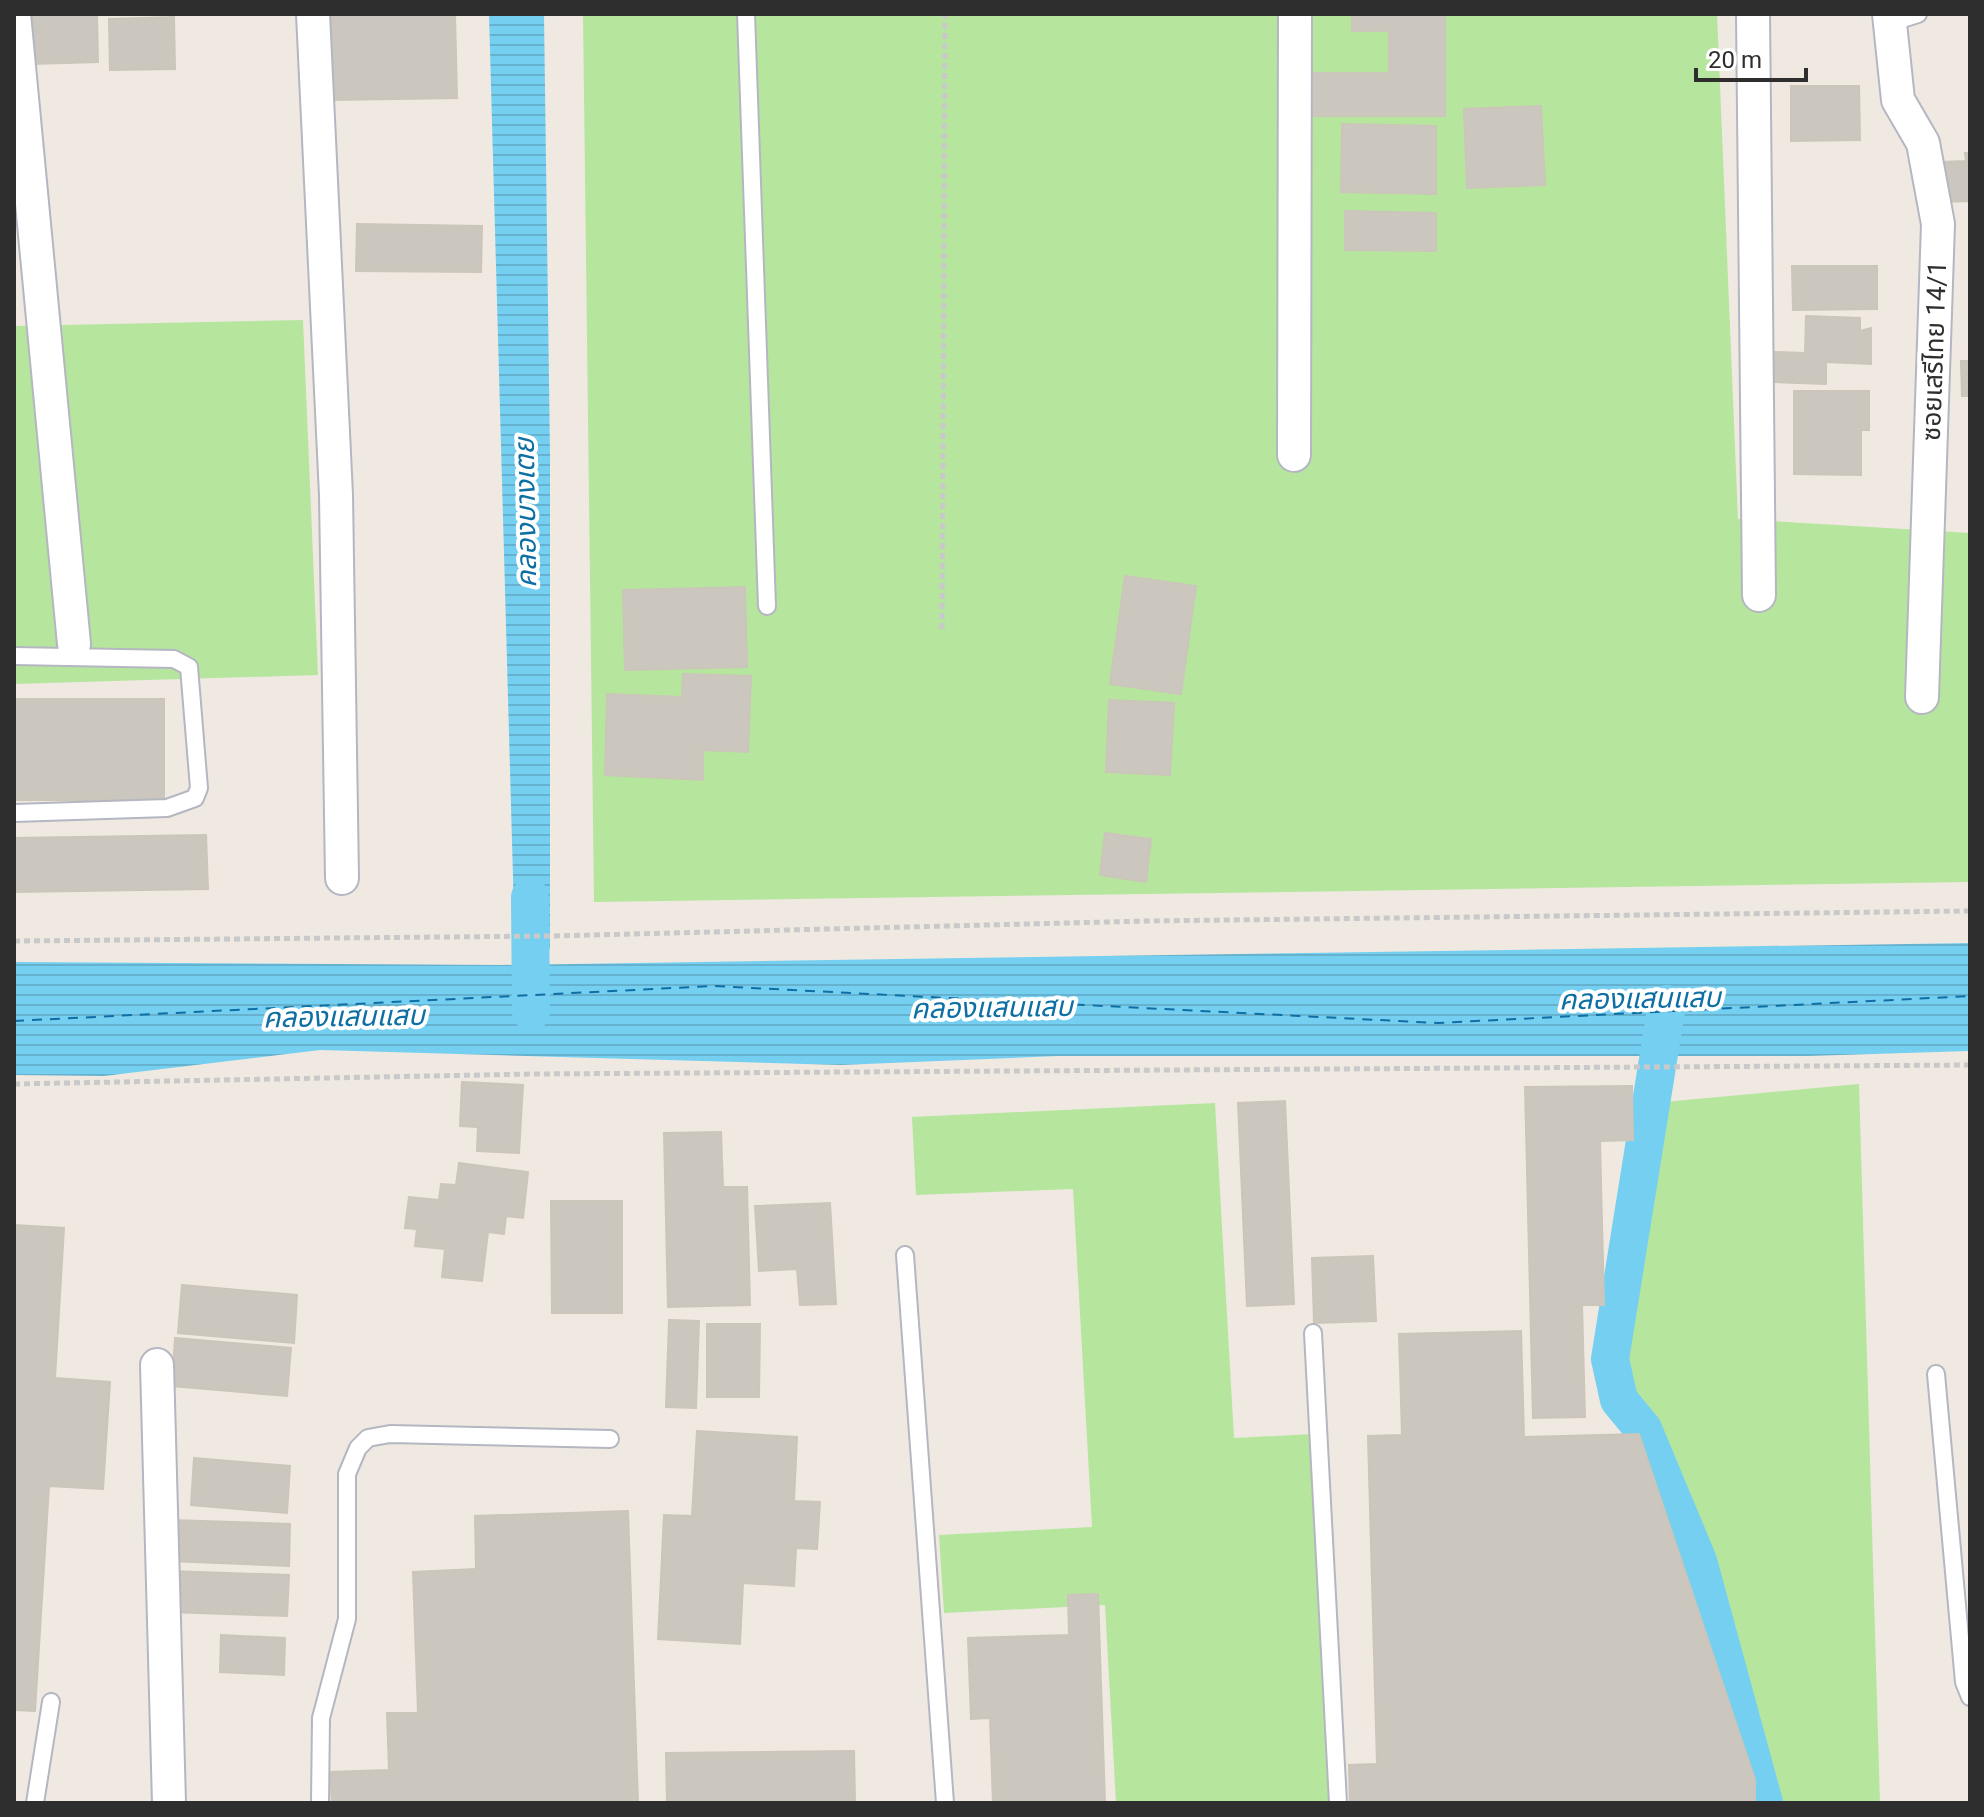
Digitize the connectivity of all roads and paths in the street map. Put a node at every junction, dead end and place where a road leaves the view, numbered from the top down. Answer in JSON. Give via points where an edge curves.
{"nodes":[{"id":1,"x":14,"y":14,"type":"edge"},
{"id":2,"x":313,"y":14,"type":"edge"},
{"id":3,"x":746,"y":14,"type":"edge"},
{"id":4,"x":945,"y":14,"type":"edge"},
{"id":5,"x":1295,"y":14,"type":"edge"},
{"id":6,"x":1753,"y":14,"type":"edge"},
{"id":7,"x":1899,"y":17,"type":"edge"},
{"id":8,"x":1294,"y":455,"type":"dead end"},
{"id":9,"x":1759,"y":595,"type":"dead end"},
{"id":10,"x":767,"y":606,"type":"dead end"},
{"id":11,"x":942,"y":629,"type":"dead end"},
{"id":12,"x":74,"y":649,"type":"junction"},
{"id":13,"x":14,"y":656,"type":"edge"},
{"id":14,"x":1922,"y":697,"type":"dead end"},
{"id":15,"x":14,"y":813,"type":"edge"},
{"id":16,"x":342,"y":878,"type":"dead end"},
{"id":17,"x":1970,"y":911,"type":"edge"},
{"id":18,"x":14,"y":941,"type":"edge"},
{"id":19,"x":1970,"y":1065,"type":"edge"},
{"id":20,"x":14,"y":1084,"type":"edge"},
{"id":21,"x":905,"y":1255,"type":"dead end"},
{"id":22,"x":1313,"y":1333,"type":"dead end"},
{"id":23,"x":157,"y":1365,"type":"dead end"},
{"id":24,"x":1936,"y":1374,"type":"dead end"},
{"id":25,"x":610,"y":1439,"type":"dead end"},
{"id":26,"x":1970,"y":1697,"type":"edge"},
{"id":27,"x":51,"y":1702,"type":"dead end"},
{"id":28,"x":35,"y":1803,"type":"edge"},
{"id":29,"x":169,"y":1803,"type":"edge"},
{"id":30,"x":320,"y":1803,"type":"edge"},
{"id":31,"x":945,"y":1803,"type":"edge"},
{"id":32,"x":1338,"y":1803,"type":"edge"}],
"edges":[{"from":1,"to":12,"type":"street"},
{"from":2,"to":16,"type":"street","via":[[336,495]]},
{"from":3,"to":10,"type":"lane"},
{"from":4,"to":11,"type":"path"},
{"from":5,"to":8,"type":"street"},
{"from":6,"to":9,"type":"street"},
{"from":7,"to":14,"type":"street","name":"ซอยเสรีไทย 14/1","via":[[1898,100],[1923,143],[1938,224]]},
{"from":12,"to":13,"type":"lane"},
{"from":12,"to":15,"type":"lane","via":[[174,659],[189,667],[199,788],[195,798],[167,808]]},
{"from":17,"to":18,"type":"path"},
{"from":19,"to":20,"type":"path","via":[[533,1074]]},
{"from":21,"to":31,"type":"lane"},
{"from":22,"to":32,"type":"lane"},
{"from":23,"to":29,"type":"street"},
{"from":24,"to":26,"type":"lane","via":[[1964,1682]]},
{"from":25,"to":30,"type":"lane","via":[[390,1434],[368,1438],[358,1448],[347,1474],[347,1619],[321,1718]]},
{"from":27,"to":28,"type":"lane"}]}
